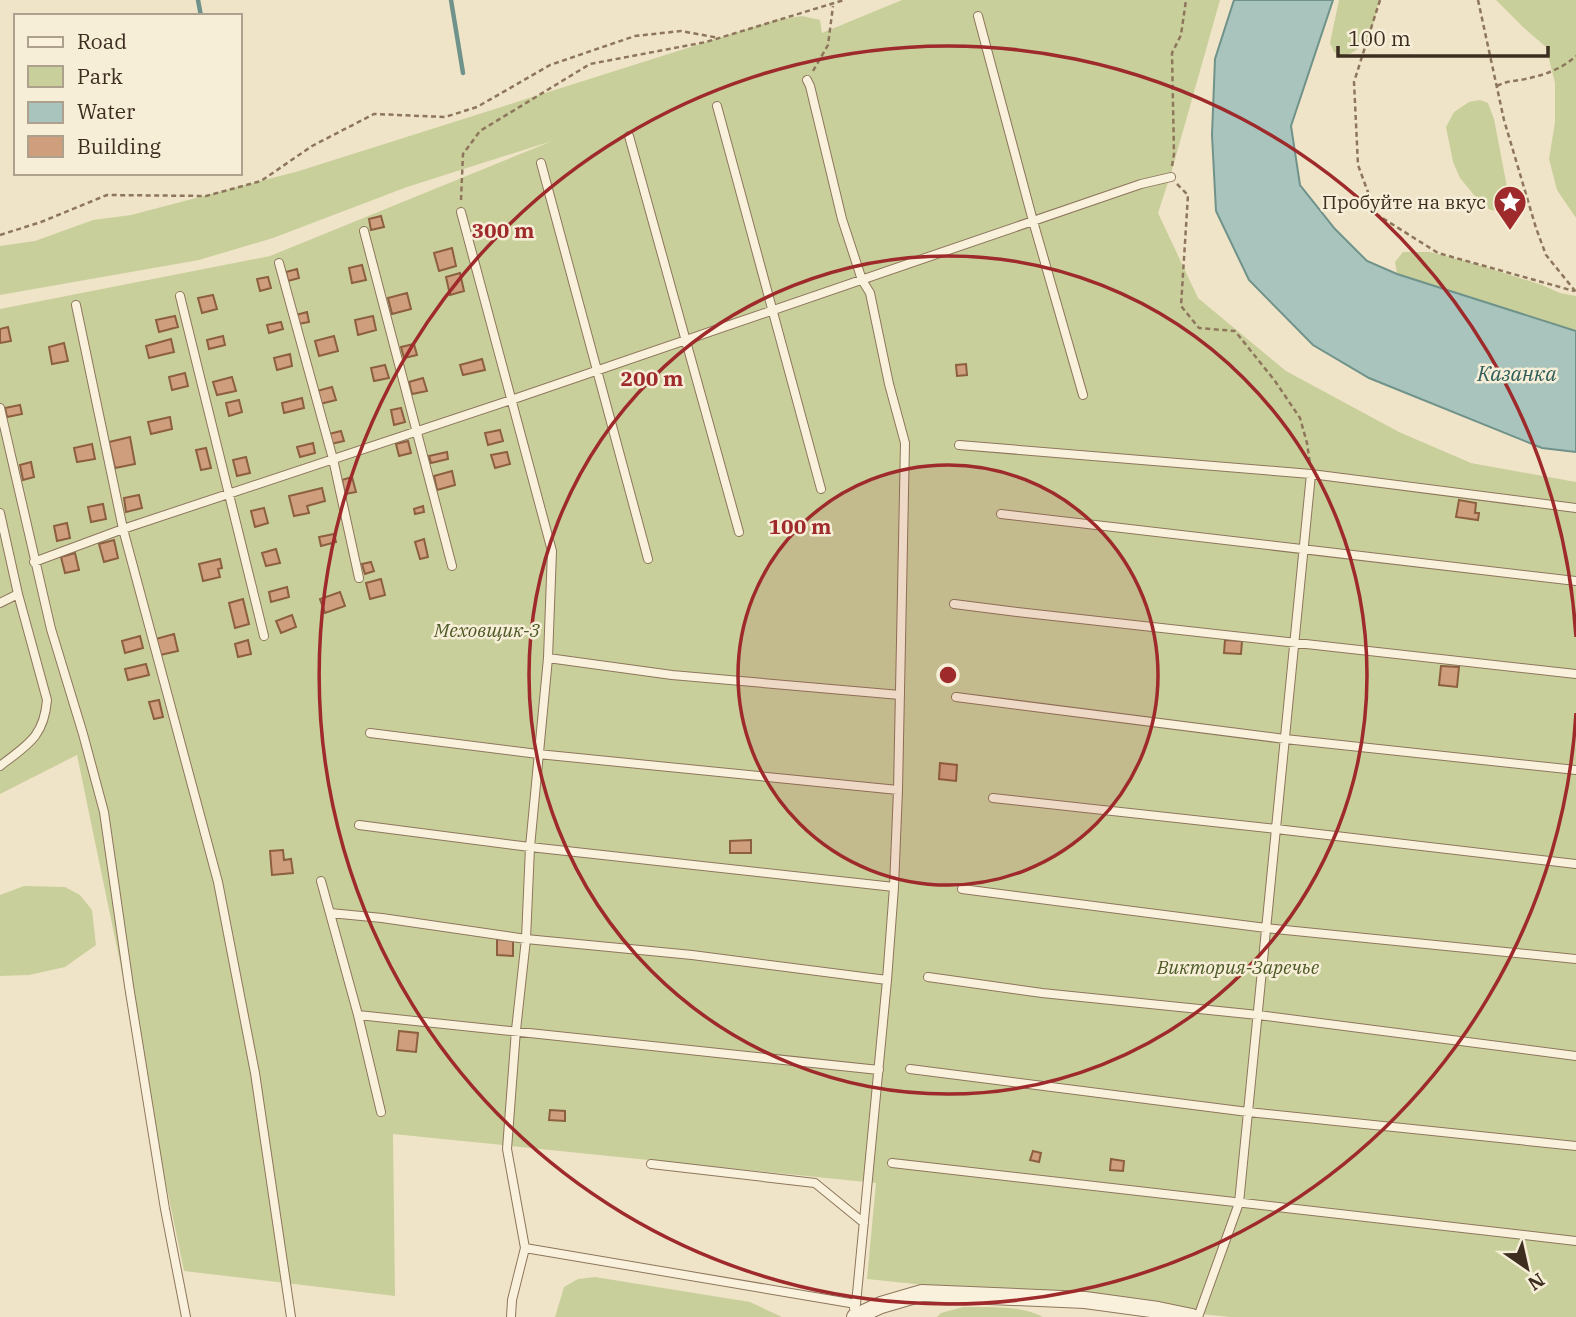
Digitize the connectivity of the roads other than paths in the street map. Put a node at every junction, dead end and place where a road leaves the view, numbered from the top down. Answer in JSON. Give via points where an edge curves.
{"nodes":[{"id":1,"x":978,"y":16,"type":"dead end"},
{"id":2,"x":807,"y":80,"type":"road end"},
{"id":3,"x":717,"y":106,"type":"dead end"},
{"id":4,"x":629,"y":136,"type":"dead end"},
{"id":5,"x":541,"y":163,"type":"dead end"},
{"id":6,"x":1171,"y":177,"type":"road end"},
{"id":7,"x":461,"y":212,"type":"road end"},
{"id":8,"x":1033,"y":221,"type":"junction"},
{"id":9,"x":364,"y":231,"type":"dead end"},
{"id":10,"x":279,"y":263,"type":"dead end"},
{"id":11,"x":862,"y":280,"type":"junction"},
{"id":12,"x":180,"y":296,"type":"dead end"},
{"id":13,"x":76,"y":305,"type":"dead end"},
{"id":14,"x":772,"y":311,"type":"junction"},
{"id":15,"x":685,"y":340,"type":"junction"},
{"id":16,"x":597,"y":371,"type":"junction"},
{"id":17,"x":1083,"y":395,"type":"dead end"},
{"id":18,"x":511,"y":400,"type":"junction"},
{"id":19,"x":0,"y":408,"type":"edge"},
{"id":20,"x":416,"y":431,"type":"junction"},
{"id":21,"x":959,"y":445,"type":"dead end"},
{"id":22,"x":333,"y":459,"type":"junction"},
{"id":23,"x":1311,"y":474,"type":"junction"},
{"id":24,"x":821,"y":489,"type":"dead end"},
{"id":25,"x":229,"y":494,"type":"junction"},
{"id":26,"x":1576,"y":508,"type":"edge"},
{"id":27,"x":0,"y":513,"type":"edge"},
{"id":28,"x":1001,"y":514,"type":"dead end"},
{"id":29,"x":123,"y":529,"type":"junction"},
{"id":30,"x":739,"y":532,"type":"dead end"},
{"id":31,"x":1303,"y":550,"type":"junction"},
{"id":32,"x":648,"y":559,"type":"dead end"},
{"id":33,"x":34,"y":562,"type":"junction"},
{"id":34,"x":452,"y":566,"type":"dead end"},
{"id":35,"x":359,"y":578,"type":"dead end"},
{"id":36,"x":1576,"y":581,"type":"edge"},
{"id":37,"x":18,"y":594,"type":"junction"},
{"id":38,"x":0,"y":603,"type":"edge"},
{"id":39,"x":954,"y":604,"type":"dead end"},
{"id":40,"x":264,"y":636,"type":"dead end"},
{"id":41,"x":1294,"y":642,"type":"junction"},
{"id":42,"x":548,"y":659,"type":"junction"},
{"id":43,"x":1576,"y":674,"type":"edge"},
{"id":44,"x":900,"y":695,"type":"junction"},
{"id":45,"x":956,"y":697,"type":"dead end"},
{"id":46,"x":370,"y":733,"type":"dead end"},
{"id":47,"x":1285,"y":739,"type":"junction"},
{"id":48,"x":538,"y":754,"type":"junction"},
{"id":49,"x":0,"y":766,"type":"edge"},
{"id":50,"x":1576,"y":770,"type":"edge"},
{"id":51,"x":898,"y":790,"type":"junction"},
{"id":52,"x":993,"y":798,"type":"dead end"},
{"id":53,"x":359,"y":825,"type":"dead end"},
{"id":54,"x":1276,"y":829,"type":"junction"},
{"id":55,"x":530,"y":847,"type":"junction"},
{"id":56,"x":1576,"y":864,"type":"edge"},
{"id":57,"x":321,"y":881,"type":"dead end"},
{"id":58,"x":894,"y":887,"type":"junction"},
{"id":59,"x":962,"y":889,"type":"dead end"},
{"id":60,"x":330,"y":913,"type":"junction"},
{"id":61,"x":1266,"y":928,"type":"junction"},
{"id":62,"x":526,"y":939,"type":"junction"},
{"id":63,"x":1576,"y":959,"type":"edge"},
{"id":64,"x":928,"y":977,"type":"dead end"},
{"id":65,"x":887,"y":980,"type":"junction"},
{"id":66,"x":358,"y":1015,"type":"junction"},
{"id":67,"x":1258,"y":1015,"type":"junction"},
{"id":68,"x":516,"y":1030,"type":"junction"},
{"id":69,"x":1576,"y":1056,"type":"edge"},
{"id":70,"x":909,"y":1069,"type":"dead end"},
{"id":71,"x":879,"y":1070,"type":"junction"},
{"id":72,"x":380,"y":1112,"type":"dead end"},
{"id":73,"x":1248,"y":1112,"type":"junction"},
{"id":74,"x":1576,"y":1146,"type":"edge"},
{"id":75,"x":892,"y":1163,"type":"dead end"},
{"id":76,"x":651,"y":1164,"type":"dead end"},
{"id":77,"x":1239,"y":1203,"type":"junction"},
{"id":78,"x":864,"y":1223,"type":"junction"},
{"id":79,"x":1576,"y":1241,"type":"edge"},
{"id":80,"x":525,"y":1248,"type":"junction"},
{"id":81,"x":854,"y":1313,"type":"edge"},
{"id":82,"x":186,"y":1317,"type":"edge"},
{"id":83,"x":291,"y":1317,"type":"edge"},
{"id":84,"x":511,"y":1317,"type":"edge"},
{"id":85,"x":1192,"y":1317,"type":"edge"},
{"id":86,"x":1198,"y":1317,"type":"edge"}],
"edges":[{"from":1,"to":8,"type":"lane"},
{"from":2,"to":11,"type":"lane"},
{"from":3,"to":14,"type":"lane"},
{"from":4,"to":15,"type":"lane"},
{"from":5,"to":16,"type":"lane"},
{"from":6,"to":8,"type":"lane"},
{"from":7,"to":18,"type":"lane"},
{"from":8,"to":11,"type":"lane"},
{"from":8,"to":17,"type":"lane"},
{"from":9,"to":20,"type":"lane"},
{"from":10,"to":22,"type":"lane"},
{"from":11,"to":14,"type":"lane"},
{"from":11,"to":44,"type":"lane","via":[[870,293],[905,443]]},
{"from":12,"to":25,"type":"lane"},
{"from":13,"to":29,"type":"lane"},
{"from":14,"to":15,"type":"lane"},
{"from":14,"to":24,"type":"lane"},
{"from":15,"to":16,"type":"lane"},
{"from":15,"to":30,"type":"lane"},
{"from":16,"to":18,"type":"lane"},
{"from":16,"to":32,"type":"lane"},
{"from":18,"to":20,"type":"lane"},
{"from":18,"to":42,"type":"lane","via":[[552,551]]},
{"from":19,"to":33,"type":"lane"},
{"from":20,"to":22,"type":"lane"},
{"from":20,"to":34,"type":"lane"},
{"from":21,"to":23,"type":"lane"},
{"from":22,"to":25,"type":"lane"},
{"from":22,"to":35,"type":"lane"},
{"from":23,"to":26,"type":"lane"},
{"from":23,"to":31,"type":"lane"},
{"from":25,"to":29,"type":"lane"},
{"from":25,"to":40,"type":"lane"},
{"from":27,"to":37,"type":"lane"},
{"from":28,"to":31,"type":"lane"},
{"from":29,"to":33,"type":"lane"},
{"from":29,"to":83,"type":"lane","via":[[218,882],[255,1073]]},
{"from":31,"to":36,"type":"lane"},
{"from":31,"to":41,"type":"lane"},
{"from":33,"to":82,"type":"lane","via":[[104,812]]},
{"from":37,"to":38,"type":"lane"},
{"from":37,"to":49,"type":"lane","via":[[47,700],[40,729],[29,744]]},
{"from":39,"to":41,"type":"lane"},
{"from":41,"to":43,"type":"lane"},
{"from":41,"to":47,"type":"lane"},
{"from":42,"to":44,"type":"lane"},
{"from":42,"to":48,"type":"lane"},
{"from":44,"to":51,"type":"lane"},
{"from":45,"to":47,"type":"lane"},
{"from":46,"to":48,"type":"lane"},
{"from":47,"to":50,"type":"lane"},
{"from":47,"to":54,"type":"lane"},
{"from":48,"to":51,"type":"lane"},
{"from":48,"to":55,"type":"lane"},
{"from":51,"to":58,"type":"lane"},
{"from":52,"to":54,"type":"lane"},
{"from":53,"to":55,"type":"lane"},
{"from":54,"to":56,"type":"lane"},
{"from":54,"to":61,"type":"lane"},
{"from":55,"to":58,"type":"lane"},
{"from":55,"to":62,"type":"lane"},
{"from":57,"to":60,"type":"lane"},
{"from":58,"to":65,"type":"lane"},
{"from":59,"to":61,"type":"lane"},
{"from":60,"to":62,"type":"lane"},
{"from":60,"to":66,"type":"lane"},
{"from":61,"to":63,"type":"lane"},
{"from":61,"to":67,"type":"lane"},
{"from":62,"to":65,"type":"lane"},
{"from":62,"to":68,"type":"lane"},
{"from":64,"to":67,"type":"lane"},
{"from":65,"to":71,"type":"lane"},
{"from":66,"to":68,"type":"lane"},
{"from":66,"to":72,"type":"lane"},
{"from":67,"to":69,"type":"lane"},
{"from":67,"to":73,"type":"lane"},
{"from":68,"to":71,"type":"lane"},
{"from":68,"to":80,"type":"lane","via":[[507,1149]]},
{"from":70,"to":73,"type":"lane"},
{"from":71,"to":78,"type":"lane"},
{"from":73,"to":74,"type":"lane"},
{"from":73,"to":77,"type":"lane"},
{"from":75,"to":77,"type":"lane"},
{"from":76,"to":78,"type":"lane","via":[[815,1182]]},
{"from":77,"to":79,"type":"lane"},
{"from":77,"to":86,"type":"lane"},
{"from":78,"to":81,"type":"lane"},
{"from":80,"to":81,"type":"lane"},
{"from":80,"to":84,"type":"lane"},
{"from":81,"to":85,"type":"street","via":[[922,1293],[1085,1300]]}]}
